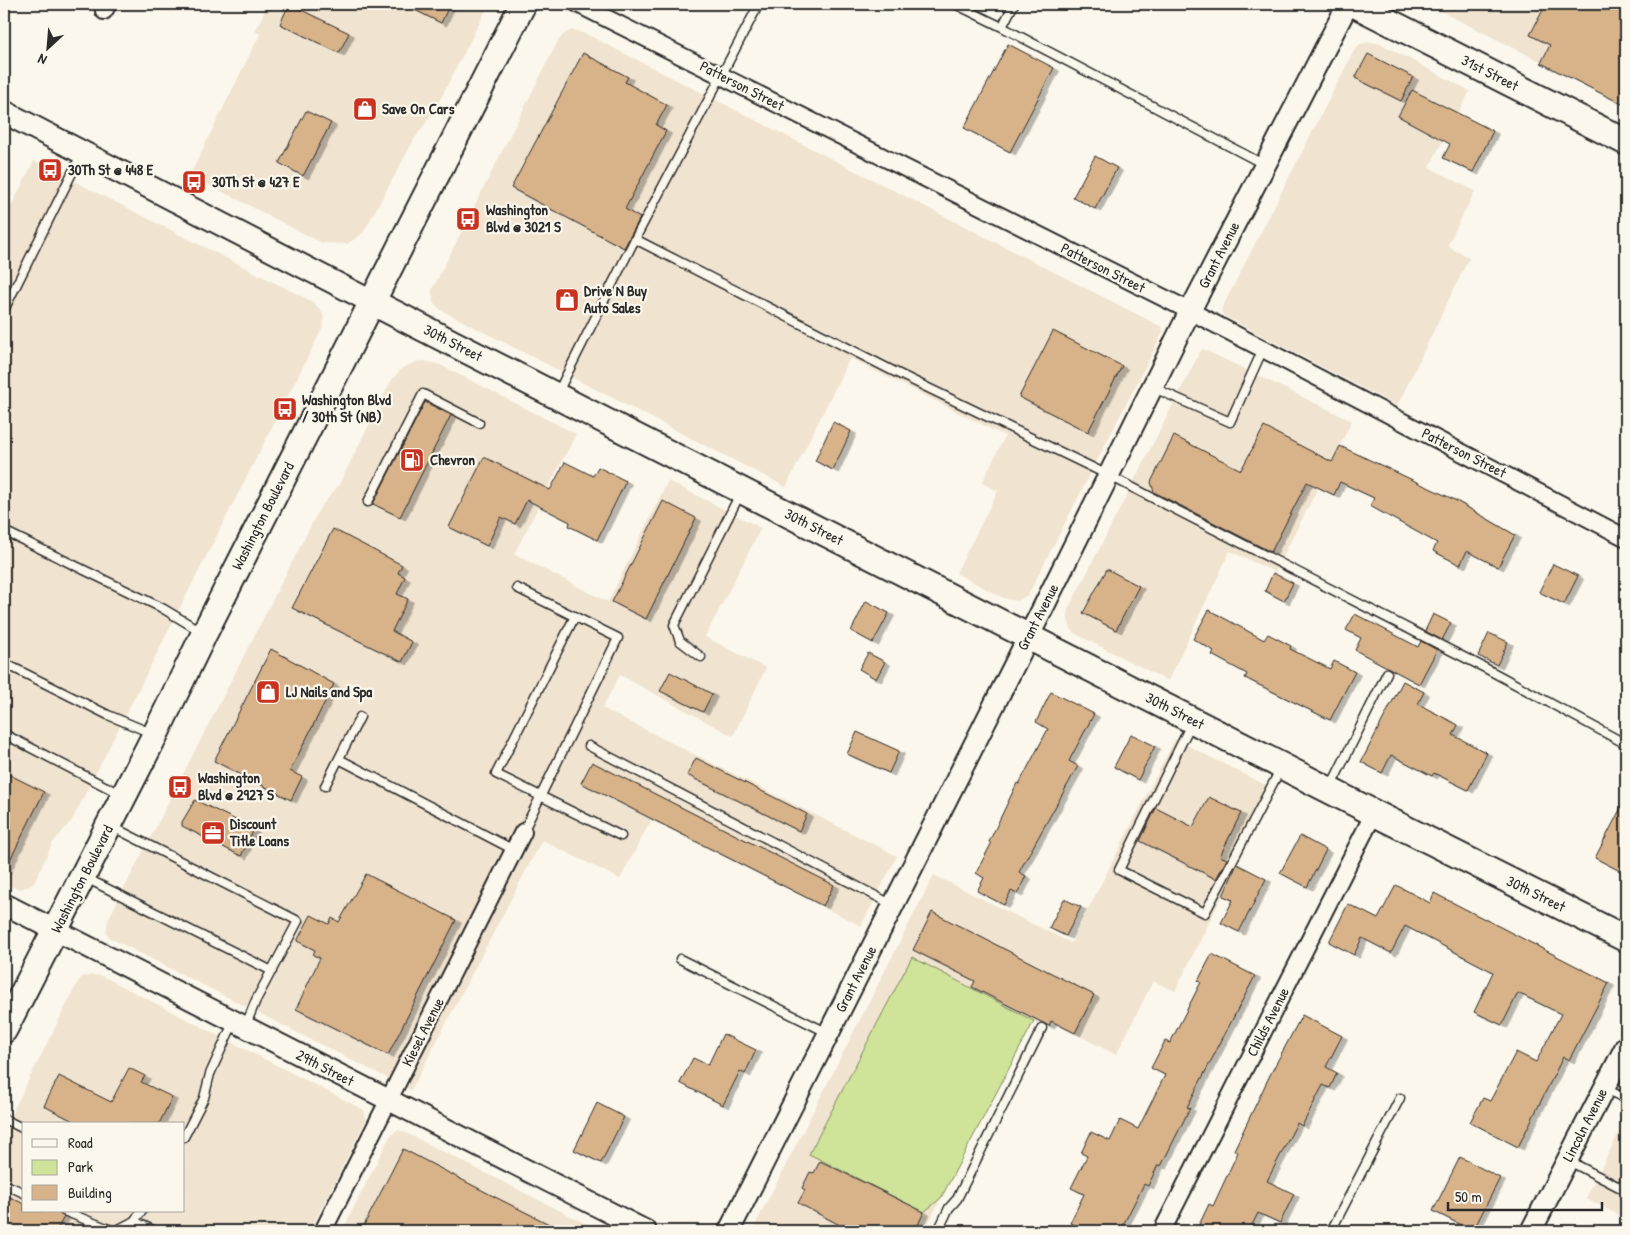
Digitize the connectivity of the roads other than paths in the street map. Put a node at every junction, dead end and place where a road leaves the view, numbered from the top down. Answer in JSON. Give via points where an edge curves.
{"nodes":[{"id":1,"x":523,"y":4,"type":"edge"},
{"id":2,"x":578,"y":4,"type":"edge"},
{"id":3,"x":760,"y":4,"type":"edge"},
{"id":4,"x":955,"y":4,"type":"edge"},
{"id":5,"x":1014,"y":4,"type":"edge"},
{"id":6,"x":1348,"y":4,"type":"edge"},
{"id":7,"x":1354,"y":4,"type":"edge"},
{"id":8,"x":1002,"y":27,"type":"junction"},
{"id":9,"x":722,"y":76,"type":"junction"},
{"id":10,"x":4,"y":112,"type":"edge"},
{"id":11,"x":1626,"y":142,"type":"edge"},
{"id":12,"x":82,"y":152,"type":"junction"},
{"id":13,"x":1265,"y":165,"type":"junction"},
{"id":14,"x":635,"y":239,"type":"junction"},
{"id":15,"x":372,"y":302,"type":"junction"},
{"id":16,"x":4,"y":310,"type":"edge"},
{"id":17,"x":1190,"y":311,"type":"junction"},
{"id":18,"x":1263,"y":349,"type":"junction"},
{"id":19,"x":1152,"y":387,"type":"junction"},
{"id":20,"x":556,"y":395,"type":"junction"},
{"id":21,"x":479,"y":423,"type":"dead end"},
{"id":22,"x":1108,"y":475,"type":"junction"},
{"id":23,"x":742,"y":490,"type":"junction"},
{"id":24,"x":368,"y":502,"type":"dead end"},
{"id":25,"x":4,"y":531,"type":"edge"},
{"id":26,"x":1626,"y":538,"type":"edge"},
{"id":27,"x":518,"y":588,"type":"dead end"},
{"id":28,"x":574,"y":616,"type":"junction"},
{"id":29,"x":204,"y":634,"type":"junction"},
{"id":30,"x":1028,"y":636,"type":"junction"},
{"id":31,"x":701,"y":657,"type":"dead end"},
{"id":32,"x":4,"y":662,"type":"edge"},
{"id":33,"x":1387,"y":673,"type":"dead end"},
{"id":34,"x":360,"y":717,"type":"dead end"},
{"id":35,"x":1193,"y":720,"type":"junction"},
{"id":36,"x":4,"y":734,"type":"edge"},
{"id":37,"x":155,"y":735,"type":"junction"},
{"id":38,"x":1626,"y":744,"type":"edge"},
{"id":39,"x":589,"y":746,"type":"dead end"},
{"id":40,"x":340,"y":759,"type":"junction"},
{"id":41,"x":1282,"y":766,"type":"junction"},
{"id":42,"x":325,"y":786,"type":"dead end"},
{"id":43,"x":1329,"y":790,"type":"junction"},
{"id":44,"x":124,"y":796,"type":"junction"},
{"id":45,"x":540,"y":796,"type":"junction"},
{"id":46,"x":1374,"y":813,"type":"junction"},
{"id":47,"x":109,"y":825,"type":"junction"},
{"id":48,"x":523,"y":832,"type":"joint"},
{"id":49,"x":621,"y":836,"type":"dead end"},
{"id":50,"x":514,"y":850,"type":"junction"},
{"id":51,"x":83,"y":877,"type":"junction"},
{"id":52,"x":4,"y":904,"type":"edge"},
{"id":53,"x":893,"y":905,"type":"junction"},
{"id":54,"x":56,"y":930,"type":"junction"},
{"id":55,"x":1626,"y":939,"type":"edge"},
{"id":56,"x":680,"y":959,"type":"dead end"},
{"id":57,"x":272,"y":971,"type":"junction"},
{"id":58,"x":240,"y":1024,"type":"junction"},
{"id":59,"x":1042,"y":1028,"type":"dead end"},
{"id":60,"x":4,"y":1030,"type":"edge"},
{"id":61,"x":828,"y":1034,"type":"junction"},
{"id":62,"x":1626,"y":1046,"type":"edge"},
{"id":63,"x":1604,"y":1089,"type":"junction"},
{"id":64,"x":1400,"y":1098,"type":"dead end"},
{"id":65,"x":1626,"y":1099,"type":"edge"},
{"id":66,"x":389,"y":1100,"type":"junction"},
{"id":67,"x":4,"y":1119,"type":"edge"},
{"id":68,"x":22,"y":1128,"type":"edge"},
{"id":69,"x":185,"y":1135,"type":"edge"},
{"id":70,"x":1567,"y":1161,"type":"junction"},
{"id":71,"x":1626,"y":1177,"type":"edge"},
{"id":72,"x":4,"y":1184,"type":"edge"},
{"id":73,"x":1624,"y":1189,"type":"edge"},
{"id":74,"x":22,"y":1192,"type":"edge"},
{"id":75,"x":66,"y":1212,"type":"edge"},
{"id":76,"x":135,"y":1212,"type":"edge"},
{"id":77,"x":141,"y":1212,"type":"edge"},
{"id":78,"x":134,"y":1221,"type":"junction"},
{"id":79,"x":114,"y":1231,"type":"edge"},
{"id":80,"x":155,"y":1231,"type":"edge"},
{"id":81,"x":323,"y":1231,"type":"edge"},
{"id":82,"x":646,"y":1231,"type":"edge"},
{"id":83,"x":729,"y":1231,"type":"edge"},
{"id":84,"x":938,"y":1231,"type":"edge"},
{"id":85,"x":1162,"y":1231,"type":"edge"},
{"id":86,"x":1331,"y":1231,"type":"edge"},
{"id":87,"x":1531,"y":1231,"type":"edge"}],
"edges":[{"from":1,"to":15,"type":"main road","name":"Washington Boulevard"},
{"from":2,"to":9,"type":"street","name":"Patterson Street"},
{"from":3,"to":9,"type":"lane"},
{"from":4,"to":8,"type":"lane"},
{"from":5,"to":8,"type":"lane"},
{"from":6,"to":13,"type":"street","name":"Grant Avenue"},
{"from":7,"to":11,"type":"main road","name":"31st Street"},
{"from":8,"to":13,"type":"lane"},
{"from":9,"to":14,"type":"lane"},
{"from":9,"to":17,"type":"street","name":"Patterson Street"},
{"from":10,"to":12,"type":"main road","name":"30th Street"},
{"from":12,"to":15,"type":"main road","name":"30th Street"},
{"from":12,"to":16,"type":"lane"},
{"from":13,"to":17,"type":"street","name":"Grant Avenue"},
{"from":14,"to":20,"type":"lane"},
{"from":14,"to":22,"type":"lane","via":[[893,371]]},
{"from":15,"to":20,"type":"main road","name":"30th Street"},
{"from":15,"to":29,"type":"main road","name":"Washington Boulevard"},
{"from":17,"to":18,"type":"street","name":"Patterson Street"},
{"from":17,"to":19,"type":"street","name":"Grant Avenue"},
{"from":18,"to":19,"type":"lane","via":[[1230,422]]},
{"from":18,"to":26,"type":"street","name":"Patterson Street"},
{"from":19,"to":22,"type":"street","name":"Grant Avenue"},
{"from":20,"to":23,"type":"main road","name":"30th Street"},
{"from":21,"to":24,"type":"lane","via":[[423,394]]},
{"from":22,"to":30,"type":"street","name":"Grant Avenue"},
{"from":22,"to":38,"type":"lane"},
{"from":23,"to":30,"type":"main road","name":"30th Street"},
{"from":23,"to":31,"type":"lane","via":[[674,625],[680,641]]},
{"from":25,"to":29,"type":"lane","via":[[162,608]]},
{"from":27,"to":28,"type":"lane"},
{"from":28,"to":45,"type":"lane","via":[[618,638]]},
{"from":28,"to":45,"type":"lane","via":[[496,774]]},
{"from":29,"to":37,"type":"main road","name":"Washington Boulevard"},
{"from":30,"to":35,"type":"main road","name":"30th Street"},
{"from":30,"to":53,"type":"street","name":"Grant Avenue"},
{"from":32,"to":37,"type":"lane"},
{"from":33,"to":43,"type":"lane"},
{"from":34,"to":40,"type":"lane"},
{"from":35,"to":41,"type":"main road","name":"30th Street"},
{"from":35,"to":41,"type":"lane","via":[[1119,870],[1205,913]]},
{"from":36,"to":44,"type":"lane"},
{"from":37,"to":44,"type":"main road","name":"Washington Boulevard"},
{"from":39,"to":53,"type":"lane"},
{"from":40,"to":42,"type":"lane"},
{"from":40,"to":50,"type":"lane"},
{"from":41,"to":43,"type":"main road","name":"30th Street"},
{"from":43,"to":46,"type":"main road","name":"30th Street"},
{"from":44,"to":47,"type":"main road","name":"Washington Boulevard"},
{"from":45,"to":48,"type":"lane"},
{"from":45,"to":49,"type":"lane"},
{"from":46,"to":55,"type":"main road","name":"30th Street"},
{"from":46,"to":85,"type":"street","name":"Childs Avenue"},
{"from":47,"to":51,"type":"main road","name":"Washington Boulevard"},
{"from":47,"to":57,"type":"lane","via":[[298,921]]},
{"from":48,"to":50,"type":"street","name":"Kiesel Avenue"},
{"from":50,"to":66,"type":"street","name":"Kiesel Avenue"},
{"from":51,"to":54,"type":"main road","name":"Washington Boulevard"},
{"from":51,"to":57,"type":"lane"},
{"from":52,"to":54,"type":"street","name":"29th Street"},
{"from":53,"to":61,"type":"street","name":"Grant Avenue"},
{"from":54,"to":58,"type":"street","name":"29th Street"},
{"from":54,"to":60,"type":"main road","name":"Washington Boulevard"},
{"from":56,"to":61,"type":"lane"},
{"from":57,"to":58,"type":"lane"},
{"from":58,"to":66,"type":"street","name":"29th Street"},
{"from":58,"to":69,"type":"lane","via":[[210,1074],[204,1098]]},
{"from":59,"to":84,"type":"lane"},
{"from":61,"to":83,"type":"street","name":"Grant Avenue"},
{"from":62,"to":63,"type":"street","name":"Lincoln Avenue"},
{"from":63,"to":65,"type":"lane"},
{"from":63,"to":70,"type":"street","name":"Lincoln Avenue"},
{"from":64,"to":86,"type":"lane"},
{"from":66,"to":81,"type":"street","name":"Kiesel Avenue"},
{"from":66,"to":82,"type":"street","name":"29th Street"},
{"from":67,"to":68,"type":"lane"},
{"from":70,"to":73,"type":"lane"},
{"from":70,"to":87,"type":"street","name":"Lincoln Avenue"},
{"from":71,"to":73,"type":"lane"},
{"from":72,"to":74,"type":"lane"},
{"from":75,"to":79,"type":"lane"},
{"from":76,"to":78,"type":"lane"},
{"from":77,"to":78,"type":"lane"},
{"from":78,"to":79,"type":"lane"},
{"from":78,"to":80,"type":"lane"}]}
